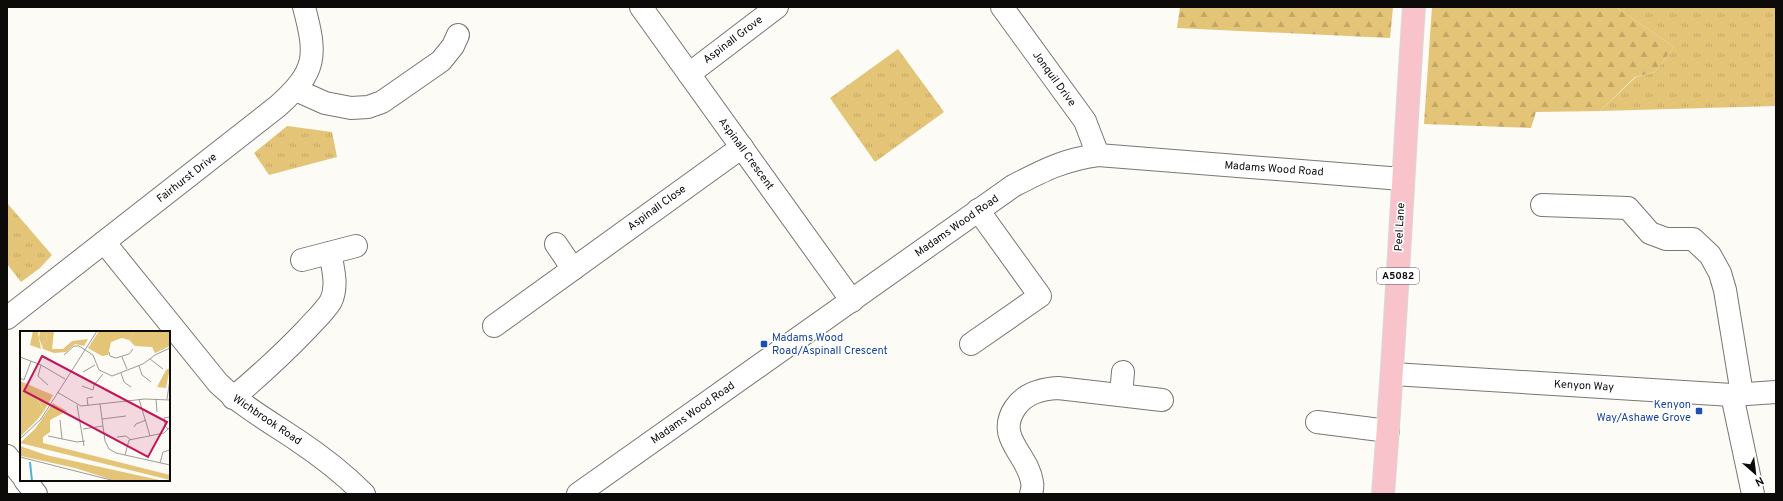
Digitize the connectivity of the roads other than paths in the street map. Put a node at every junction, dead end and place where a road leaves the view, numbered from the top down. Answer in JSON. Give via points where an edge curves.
{"nodes":[{"id":1,"x":304,"y":7,"type":"edge"},
{"id":2,"x":641,"y":7,"type":"edge"},
{"id":3,"x":777,"y":7,"type":"edge"},
{"id":4,"x":1002,"y":7,"type":"edge"},
{"id":5,"x":1414,"y":7,"type":"edge"},
{"id":6,"x":458,"y":35,"type":"dead end"},
{"id":7,"x":689,"y":74,"type":"junction"},
{"id":8,"x":296,"y":90,"type":"junction"},
{"id":9,"x":742,"y":147,"type":"junction"},
{"id":10,"x":1098,"y":155,"type":"junction"},
{"id":11,"x":1402,"y":179,"type":"junction"},
{"id":12,"x":1542,"y":205,"type":"dead end"},
{"id":13,"x":978,"y":210,"type":"junction"},
{"id":14,"x":104,"y":242,"type":"junction"},
{"id":15,"x":556,"y":244,"type":"dead end"},
{"id":16,"x":356,"y":246,"type":"dead end"},
{"id":17,"x":330,"y":253,"type":"junction"},
{"id":18,"x":302,"y":260,"type":"dead end"},
{"id":19,"x":573,"y":268,"type":"junction"},
{"id":20,"x":852,"y":301,"type":"junction"},
{"id":21,"x":7,"y":318,"type":"edge"},
{"id":22,"x":494,"y":326,"type":"dead end"},
{"id":23,"x":970,"y":344,"type":"dead end"},
{"id":24,"x":1123,"y":372,"type":"dead end"},
{"id":25,"x":1393,"y":374,"type":"junction"},
{"id":26,"x":1776,"y":392,"type":"edge"},
{"id":27,"x":1737,"y":394,"type":"junction"},
{"id":28,"x":1120,"y":395,"type":"junction"},
{"id":29,"x":233,"y":398,"type":"junction"},
{"id":30,"x":1162,"y":400,"type":"dead end"},
{"id":31,"x":1317,"y":422,"type":"dead end"},
{"id":32,"x":1388,"y":431,"type":"junction"},
{"id":33,"x":7,"y":456,"type":"edge"},
{"id":34,"x":20,"y":473,"type":"edge"},
{"id":35,"x":26,"y":481,"type":"edge"},
{"id":36,"x":36,"y":494,"type":"edge"},
{"id":37,"x":364,"y":494,"type":"edge"},
{"id":38,"x":578,"y":494,"type":"edge"},
{"id":39,"x":1031,"y":494,"type":"edge"},
{"id":40,"x":1383,"y":494,"type":"edge"},
{"id":41,"x":1753,"y":494,"type":"edge"}],
"edges":[{"from":1,"to":8,"type":"street","name":"Fairhurst Drive","via":[[312,37],[313,55],[307,73]]},
{"from":2,"to":7,"type":"street","name":"Aspinall Crescent"},
{"from":3,"to":7,"type":"street","name":"Aspinall Grove"},
{"from":4,"to":10,"type":"street","name":"Jonquil Drive","via":[[1085,120]]},
{"from":5,"to":11,"type":"main road","name":"Peel Lane","number":"A5082"},
{"from":6,"to":8,"type":"street","via":[[441,61],[382,102],[368,107],[351,108],[325,103]]},
{"from":7,"to":9,"type":"street","name":"Aspinall Crescent"},
{"from":8,"to":14,"type":"street","name":"Fairhurst Drive"},
{"from":9,"to":19,"type":"street","name":"Aspinall Close"},
{"from":9,"to":20,"type":"street","name":"Aspinall Crescent"},
{"from":10,"to":11,"type":"street","name":"Madams Wood Road"},
{"from":10,"to":13,"type":"street","name":"Madams Wood Road","via":[[1075,158],[1054,165],[1013,186]]},
{"from":11,"to":25,"type":"main road","name":"Peel Lane","number":"A5082"},
{"from":12,"to":27,"type":"street","via":[[1628,208],[1650,233],[1666,239],[1692,239],[1710,255],[1720,273],[1725,290]]},
{"from":13,"to":20,"type":"street","name":"Madams Wood Road"},
{"from":13,"to":23,"type":"street","via":[[1040,296]]},
{"from":14,"to":21,"type":"street","name":"Fairhurst Drive"},
{"from":14,"to":29,"type":"street","name":"Wichbrook Road","via":[[218,383]]},
{"from":15,"to":19,"type":"street"},
{"from":16,"to":17,"type":"street"},
{"from":17,"to":18,"type":"street"},
{"from":17,"to":29,"type":"street","via":[[334,270],[331,300],[296,341]]},
{"from":19,"to":22,"type":"street","name":"Aspinall Close"},
{"from":20,"to":38,"type":"street","name":"Madams Wood Road"},
{"from":24,"to":28,"type":"street"},
{"from":25,"to":27,"type":"street","name":"Kenyon Way"},
{"from":25,"to":32,"type":"main road","name":"Peel Lane","number":"A5082"},
{"from":26,"to":27,"type":"street","name":"Kenyon Way"},
{"from":27,"to":41,"type":"street"},
{"from":28,"to":30,"type":"street"},
{"from":28,"to":39,"type":"street","via":[[1058,388],[1043,389],[1030,394],[1017,404],[1007,428],[1011,441],[1028,468],[1032,482]]},
{"from":29,"to":37,"type":"street","name":"Wichbrook Road","via":[[298,440],[338,470]]},
{"from":31,"to":32,"type":"street"},
{"from":32,"to":40,"type":"main road","name":"Peel Lane","number":"A5082"},
{"from":33,"to":34,"type":"street"},
{"from":35,"to":36,"type":"street"}]}
